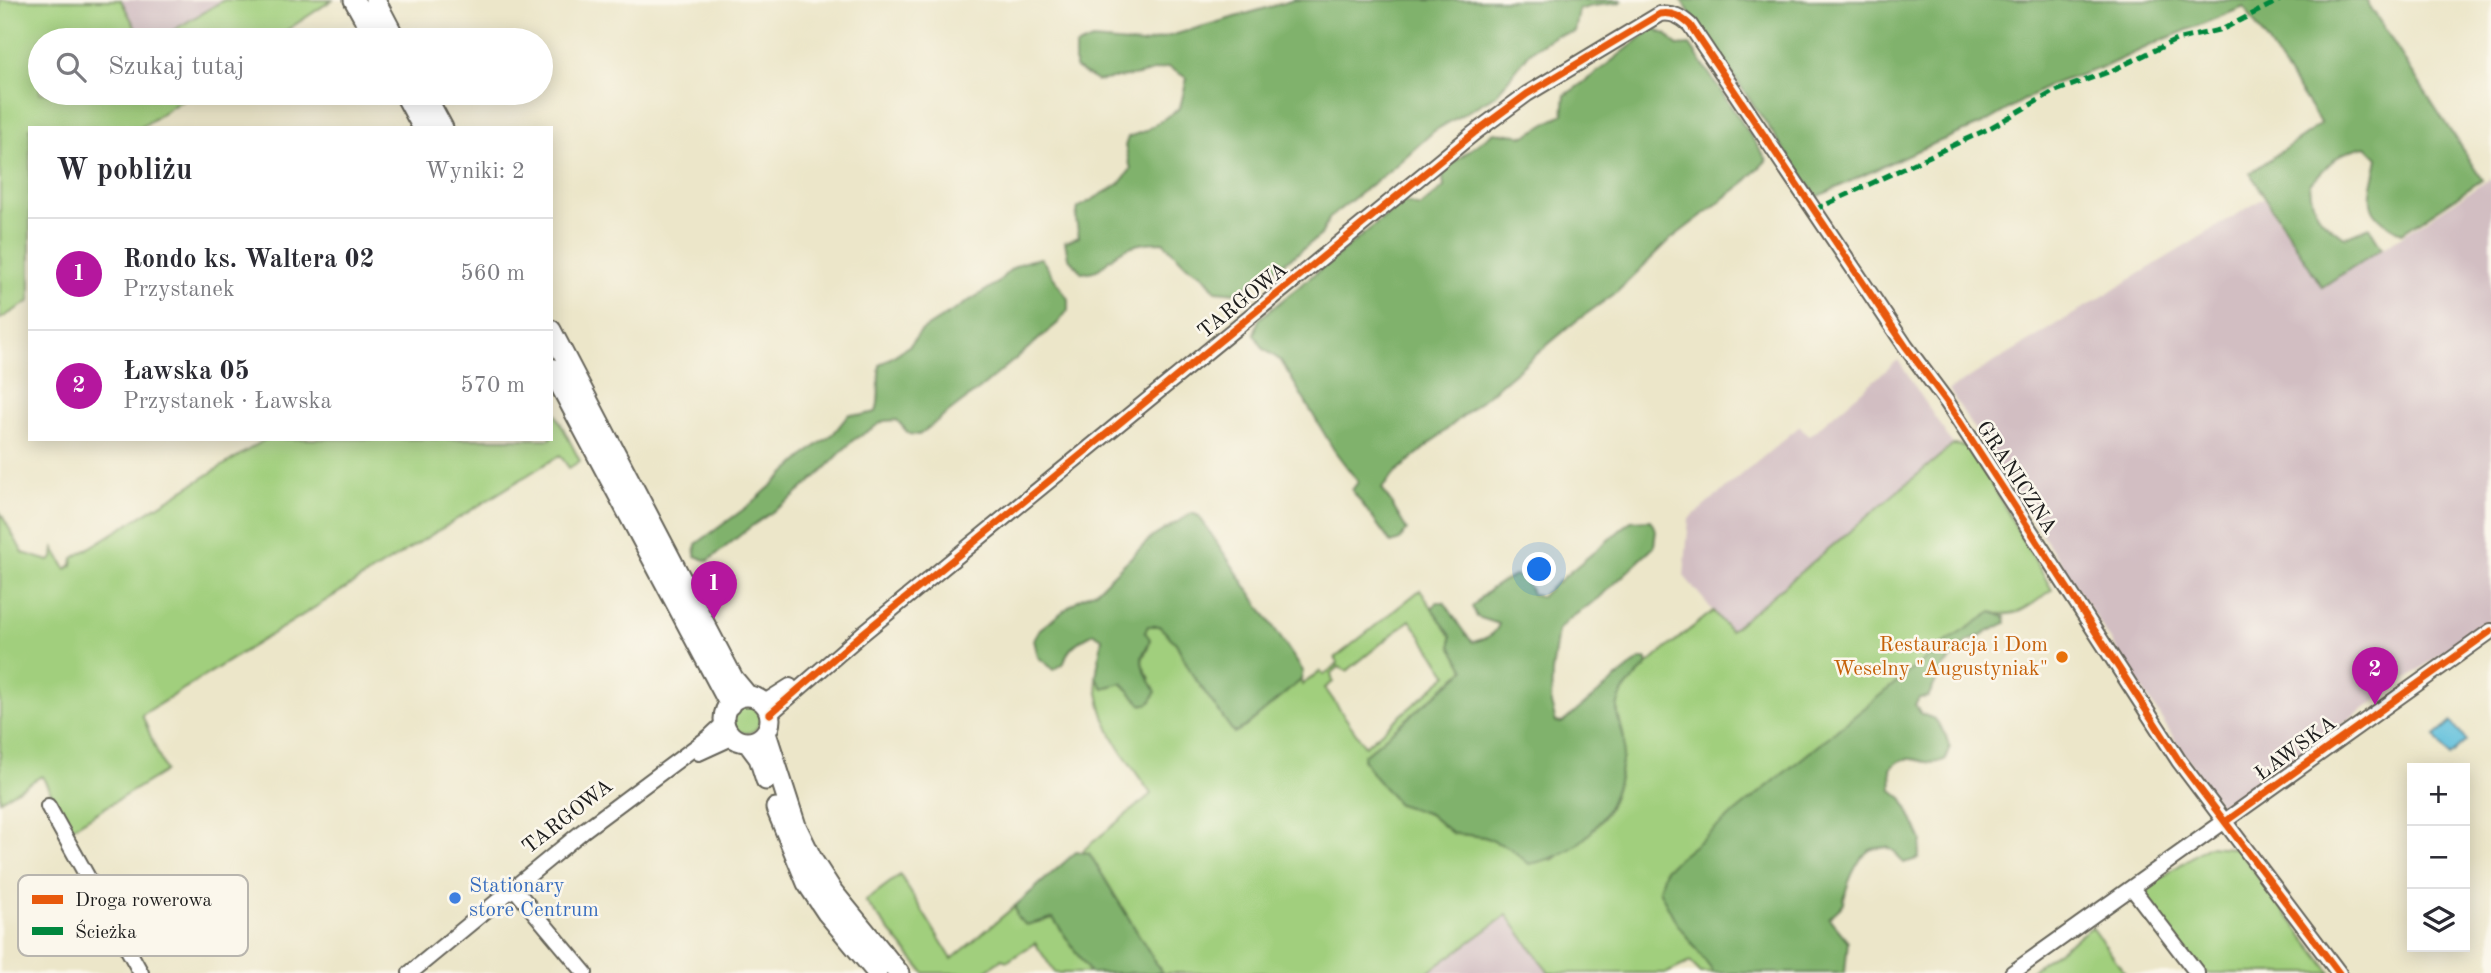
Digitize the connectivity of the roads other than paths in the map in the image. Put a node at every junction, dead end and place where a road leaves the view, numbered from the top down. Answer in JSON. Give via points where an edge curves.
{"nodes":[{"id":1,"x":354,"y":0,"type":"edge"},
{"id":2,"x":375,"y":0,"type":"edge"},
{"id":3,"x":1666,"y":9,"type":"edge"},
{"id":4,"x":369,"y":28,"type":"edge"},
{"id":5,"x":390,"y":28,"type":"edge"},
{"id":6,"x":411,"y":105,"type":"edge"},
{"id":7,"x":431,"y":105,"type":"edge"},
{"id":8,"x":422,"y":126,"type":"edge"},
{"id":9,"x":442,"y":126,"type":"edge"},
{"id":10,"x":553,"y":334,"type":"edge"},
{"id":11,"x":553,"y":372,"type":"edge"},
{"id":12,"x":2491,"y":631,"type":"edge"},
{"id":13,"x":762,"y":711,"type":"junction"},
{"id":14,"x":734,"y":727,"type":"junction"},
{"id":15,"x":48,"y":806,"type":"dead end"},
{"id":16,"x":2225,"y":822,"type":"junction"},
{"id":17,"x":86,"y":875,"type":"edge"},
{"id":18,"x":513,"y":887,"type":"junction"},
{"id":19,"x":2132,"y":888,"type":"junction"},
{"id":20,"x":132,"y":956,"type":"edge"},
{"id":21,"x":141,"y":973,"type":"edge"},
{"id":22,"x":410,"y":973,"type":"edge"},
{"id":23,"x":585,"y":973,"type":"edge"},
{"id":24,"x":877,"y":973,"type":"edge"},
{"id":25,"x":899,"y":973,"type":"edge"},
{"id":26,"x":2012,"y":973,"type":"edge"},
{"id":27,"x":2197,"y":973,"type":"edge"},
{"id":28,"x":2339,"y":973,"type":"edge"}],
"edges":[{"from":1,"to":4,"type":"main road"},
{"from":2,"to":5,"type":"main road"},
{"from":3,"to":13,"type":"street","name":"TARGOWA","via":[[1527,94],[1474,133],[862,635]]},
{"from":3,"to":16,"type":"street","name":"GRANICZNA","via":[[1690,25],[1947,402],[2179,761]]},
{"from":6,"to":8,"type":"main road"},
{"from":7,"to":9,"type":"main road"},
{"from":10,"to":13,"type":"main road","via":[[733,678]]},
{"from":11,"to":14,"type":"main road","via":[[721,685]]},
{"from":12,"to":16,"type":"street","name":"ŁAWSKA"},
{"from":13,"to":14,"type":"main road","via":[[758,740]]},
{"from":13,"to":14,"type":"main road","via":[[738,698]]},
{"from":13,"to":25,"type":"main road","via":[[796,826],[813,861]]},
{"from":14,"to":18,"type":"street","name":"TARGOWA","via":[[709,737],[655,776]]},
{"from":14,"to":24,"type":"main road","via":[[759,758],[807,883]]},
{"from":15,"to":17,"type":"street"},
{"from":16,"to":19,"type":"street","name":"ŁAWSKA"},
{"from":16,"to":28,"type":"street","name":"GRANICZNA"},
{"from":18,"to":22,"type":"street","name":"TARGOWA"},
{"from":18,"to":23,"type":"street"},
{"from":19,"to":26,"type":"street","name":"ŁAWSKA"},
{"from":19,"to":27,"type":"street"},
{"from":20,"to":21,"type":"street"}]}
